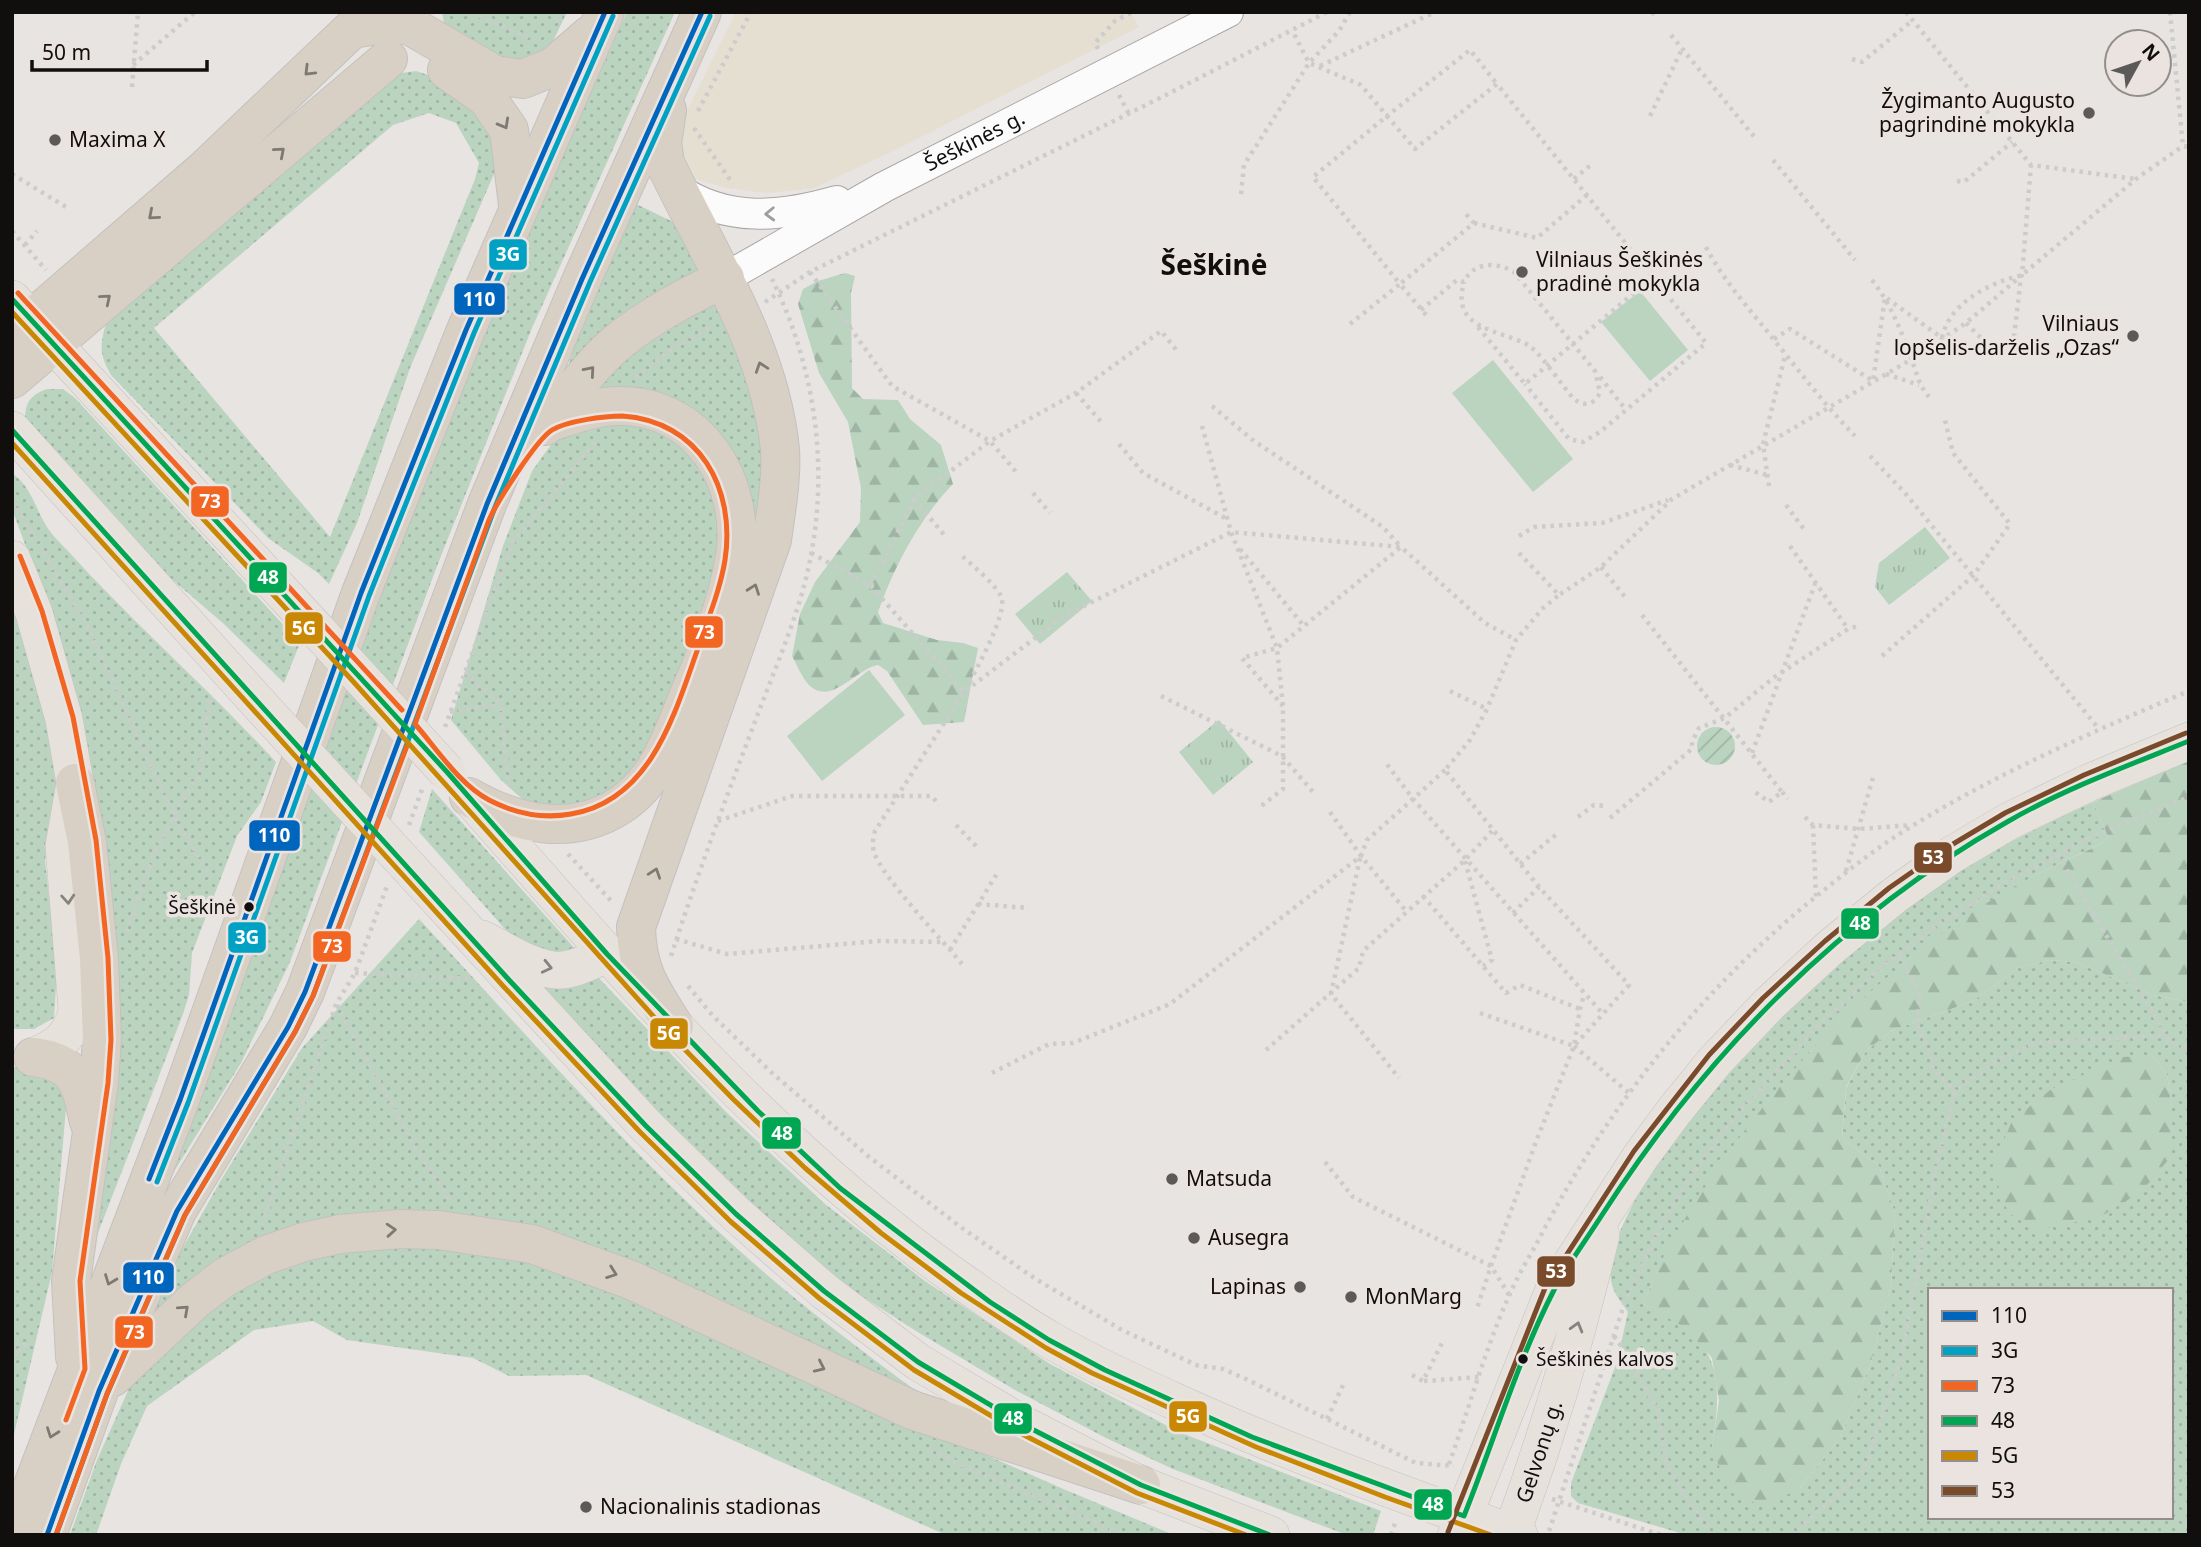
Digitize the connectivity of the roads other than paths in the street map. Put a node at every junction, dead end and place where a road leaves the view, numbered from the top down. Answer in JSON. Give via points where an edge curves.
{"nodes":[{"id":1,"x":702,"y":12,"type":"edge"},
{"id":2,"x":1228,"y":12,"type":"edge"},
{"id":3,"x":413,"y":19,"type":"edge"},
{"id":4,"x":359,"y":20,"type":"edge"},
{"id":5,"x":601,"y":21,"type":"edge"},
{"id":6,"x":388,"y":59,"type":"junction"},
{"id":7,"x":671,"y":79,"type":"junction"},
{"id":8,"x":884,"y":187,"type":"junction"},
{"id":9,"x":676,"y":188,"type":"junction"},
{"id":10,"x":518,"y":207,"type":"junction"},
{"id":11,"x":725,"y":278,"type":"junction"},
{"id":12,"x":28,"y":324,"type":"edge"},
{"id":13,"x":12,"y":379,"type":"edge"},
{"id":14,"x":547,"y":423,"type":"junction"},
{"id":15,"x":12,"y":430,"type":"edge"},
{"id":16,"x":487,"y":504,"type":"junction"},
{"id":17,"x":12,"y":559,"type":"edge"},
{"id":18,"x":2189,"y":740,"type":"edge"},
{"id":19,"x":446,"y":771,"type":"junction"},
{"id":20,"x":75,"y":783,"type":"junction"},
{"id":21,"x":636,"y":927,"type":"junction"},
{"id":22,"x":463,"y":928,"type":"junction"},
{"id":23,"x":607,"y":954,"type":"junction"},
{"id":24,"x":674,"y":1026,"type":"junction"},
{"id":25,"x":23,"y":1057,"type":"edge"},
{"id":26,"x":91,"y":1128,"type":"junction"},
{"id":27,"x":1608,"y":1206,"type":"junction"},
{"id":28,"x":87,"y":1380,"type":"junction"},
{"id":29,"x":1141,"y":1485,"type":"junction"},
{"id":30,"x":1460,"y":1525,"type":"edge"},
{"id":31,"x":1522,"y":1534,"type":"edge"},
{"id":32,"x":14,"y":1535,"type":"edge"},
{"id":33,"x":47,"y":1535,"type":"edge"},
{"id":34,"x":1271,"y":1535,"type":"edge"}],
"edges":[{"from":1,"to":7,"type":"highway"},
{"from":2,"to":8,"type":"street","name":"Šeškinės g."},
{"from":3,"to":4,"type":"highway","via":[[383,24]]},
{"from":3,"to":5,"type":"highway","via":[[495,75],[523,79],[553,67]]},
{"from":3,"to":6,"type":"street"},
{"from":4,"to":6,"type":"highway"},
{"from":4,"to":12,"type":"highway","one_way":true,"via":[[204,170]]},
{"from":5,"to":10,"type":"highway"},
{"from":6,"to":10,"type":"highway","one_way":true,"via":[[416,59],[452,71],[487,98],[509,130]]},
{"from":12,"to":6,"type":"highway","one_way":true},
{"from":7,"to":9,"type":"highway","via":[[662,143]]},
{"from":7,"to":16,"type":"highway"},
{"from":8,"to":9,"type":"street","one_way":true,"via":[[771,215],[710,206]]},
{"from":8,"to":11,"type":"street","name":"Šeškinės g."},
{"from":9,"to":11,"type":"highway"},
{"from":10,"to":28,"type":"highway","one_way":true,"via":[[361,593],[180,1100]]},
{"from":14,"to":11,"type":"highway","one_way":true,"via":[[617,342],[674,303]]},
{"from":21,"to":11,"type":"highway","one_way":true,"via":[[772,540],[779,494],[780,451],[764,371]]},
{"from":12,"to":13,"type":"highway"},
{"from":12,"to":19,"type":"main road","bridge":true},
{"from":14,"to":16,"type":"highway"},
{"from":14,"to":19,"type":"highway","via":[[619,406],[650,411],[697,435],[725,473],[732,496],[735,555],[727,590],[663,757],[651,777],[618,807],[597,817],[540,825],[493,811]]},
{"from":15,"to":22,"type":"main road","bridge":true,"via":[[260,705],[396,869]]},
{"from":16,"to":28,"type":"highway","via":[[305,992],[177,1211]]},
{"from":17,"to":20,"type":"main road","via":[[34,614],[60,705]]},
{"from":18,"to":27,"type":"main road","name":"Gelvonų g.","via":[[2009,821],[1895,895],[1769,1004],[1715,1061]]},
{"from":19,"to":23,"type":"main road"},
{"from":20,"to":25,"type":"main road","one_way":true,"via":[[64,846],[77,1010],[65,1037],[49,1050]]},
{"from":20,"to":26,"type":"highway","via":[[87,842],[99,958],[102,1041]]},
{"from":21,"to":23,"type":"highway"},
{"from":21,"to":24,"type":"highway","via":[[636,953],[647,984]]},
{"from":22,"to":23,"type":"main road","one_way":true,"via":[[522,960],[555,970]]},
{"from":22,"to":29,"type":"main road","via":[[646,1126],[824,1291],[918,1362],[1024,1425]]},
{"from":23,"to":24,"type":"main road"},
{"from":24,"to":30,"type":"main road","via":[[840,1188],[938,1265],[1049,1340],[1252,1437]]},
{"from":25,"to":26,"type":"highway","via":[[50,1059],[72,1072]]},
{"from":26,"to":28,"type":"highway","via":[[71,1280]]},
{"from":27,"to":30,"type":"main road","name":"Gelvonų g.","via":[[1553,1292]]},
{"from":31,"to":27,"type":"main road","name":"Gelvonų g.","one_way":true},
{"from":28,"to":29,"type":"highway","one_way":true,"via":[[225,1277],[266,1255],[340,1234],[439,1230],[532,1244],[631,1280],[912,1410]]},
{"from":28,"to":32,"type":"highway","one_way":true},
{"from":28,"to":33,"type":"highway"},
{"from":29,"to":34,"type":"main road"},
{"from":30,"to":31,"type":"main road"}]}
